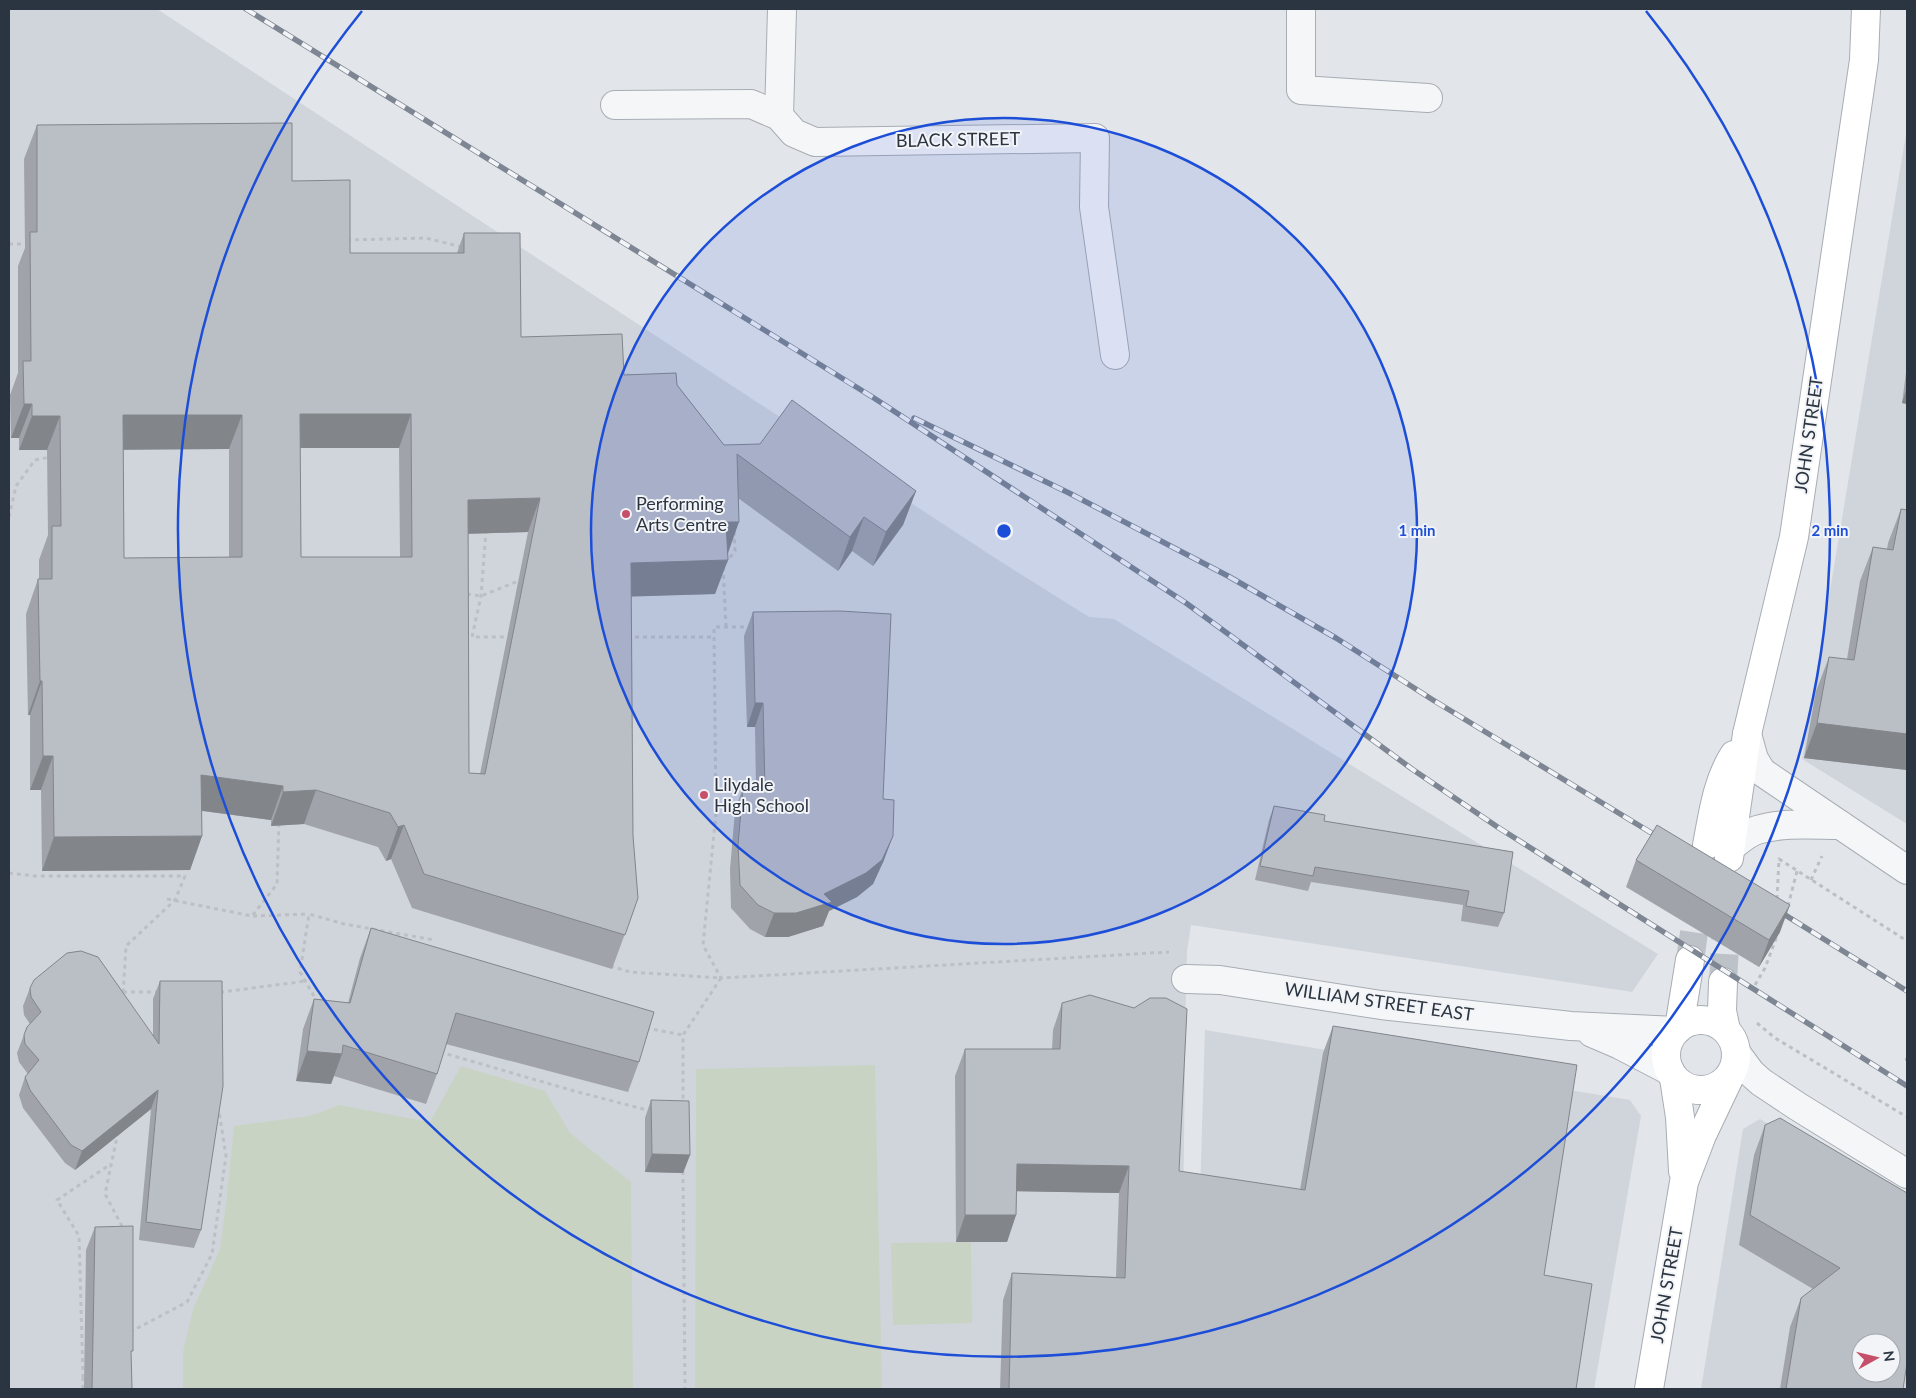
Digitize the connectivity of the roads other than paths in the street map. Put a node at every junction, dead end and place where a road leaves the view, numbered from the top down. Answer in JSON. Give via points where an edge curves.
{"nodes":[{"id":1,"x":782,"y":9,"type":"edge"},
{"id":2,"x":1301,"y":9,"type":"edge"},
{"id":3,"x":1866,"y":9,"type":"edge"},
{"id":4,"x":1428,"y":98,"type":"dead end"},
{"id":5,"x":615,"y":105,"type":"dead end"},
{"id":6,"x":779,"y":116,"type":"junction"},
{"id":7,"x":1115,"y":355,"type":"dead end"},
{"id":8,"x":1747,"y":734,"type":"junction"},
{"id":9,"x":1840,"y":825,"type":"junction"},
{"id":10,"x":1722,"y":850,"type":"joint"},
{"id":11,"x":1907,"y":870,"type":"edge"},
{"id":12,"x":1690,"y":960,"type":"tunnel mouth"},
{"id":13,"x":1186,"y":980,"type":"dead end"},
{"id":14,"x":1730,"y":1023,"type":"junction"},
{"id":15,"x":1571,"y":1026,"type":"junction"},
{"id":16,"x":1677,"y":1029,"type":"junction"},
{"id":17,"x":1672,"y":1074,"type":"junction"},
{"id":18,"x":1907,"y":1174,"type":"edge"},
{"id":19,"x":1684,"y":1182,"type":"junction"},
{"id":20,"x":1649,"y":1389,"type":"edge"}],
"edges":[{"from":1,"to":6,"type":"street"},
{"from":2,"to":4,"type":"street","via":[[1301,90]]},
{"from":3,"to":8,"type":"main road","name":"JOHN STREET","via":[[1864,60],[1794,536]]},
{"from":5,"to":6,"type":"street","name":"BLACK STREET","via":[[751,104]]},
{"from":6,"to":7,"type":"street","name":"BLACK STREET","via":[[794,133],[815,142],[1094,138],[1094,207]]},
{"from":8,"to":9,"type":"street","via":[[1754,759],[1762,772]]},
{"from":8,"to":10,"type":"main road","name":"JOHN STREET"},
{"from":9,"to":10,"type":"street","via":[[1757,830]]},
{"from":9,"to":11,"type":"street"},
{"from":12,"to":16,"type":"main road"},
{"from":13,"to":15,"type":"street","name":"WILLIAM STREET EAST","via":[[1220,980],[1381,1005]]},
{"from":14,"to":16,"type":"main road","via":[[1702,1020]]},
{"from":14,"to":17,"type":"main road","via":[[1725,1082],[1707,1090],[1690,1089],[1681,1085]]},
{"from":14,"to":18,"type":"street","via":[[1752,1073],[1762,1082]]},
{"from":14,"to":19,"type":"main road","name":"JOHN STREET","via":[[1702,1135]]},
{"from":15,"to":16,"type":"street","name":"WILLIAM STREET EAST"},
{"from":15,"to":17,"type":"street","name":"WILLIAM STREET EAST","via":[[1620,1045]]},
{"from":16,"to":17,"type":"main road","name":"JOHN STREET","via":[[1667,1048],[1666,1060]]},
{"from":17,"to":19,"type":"main road","name":"JOHN STREET","via":[[1680,1117]]},
{"from":19,"to":20,"type":"main road","name":"JOHN STREET"}]}
